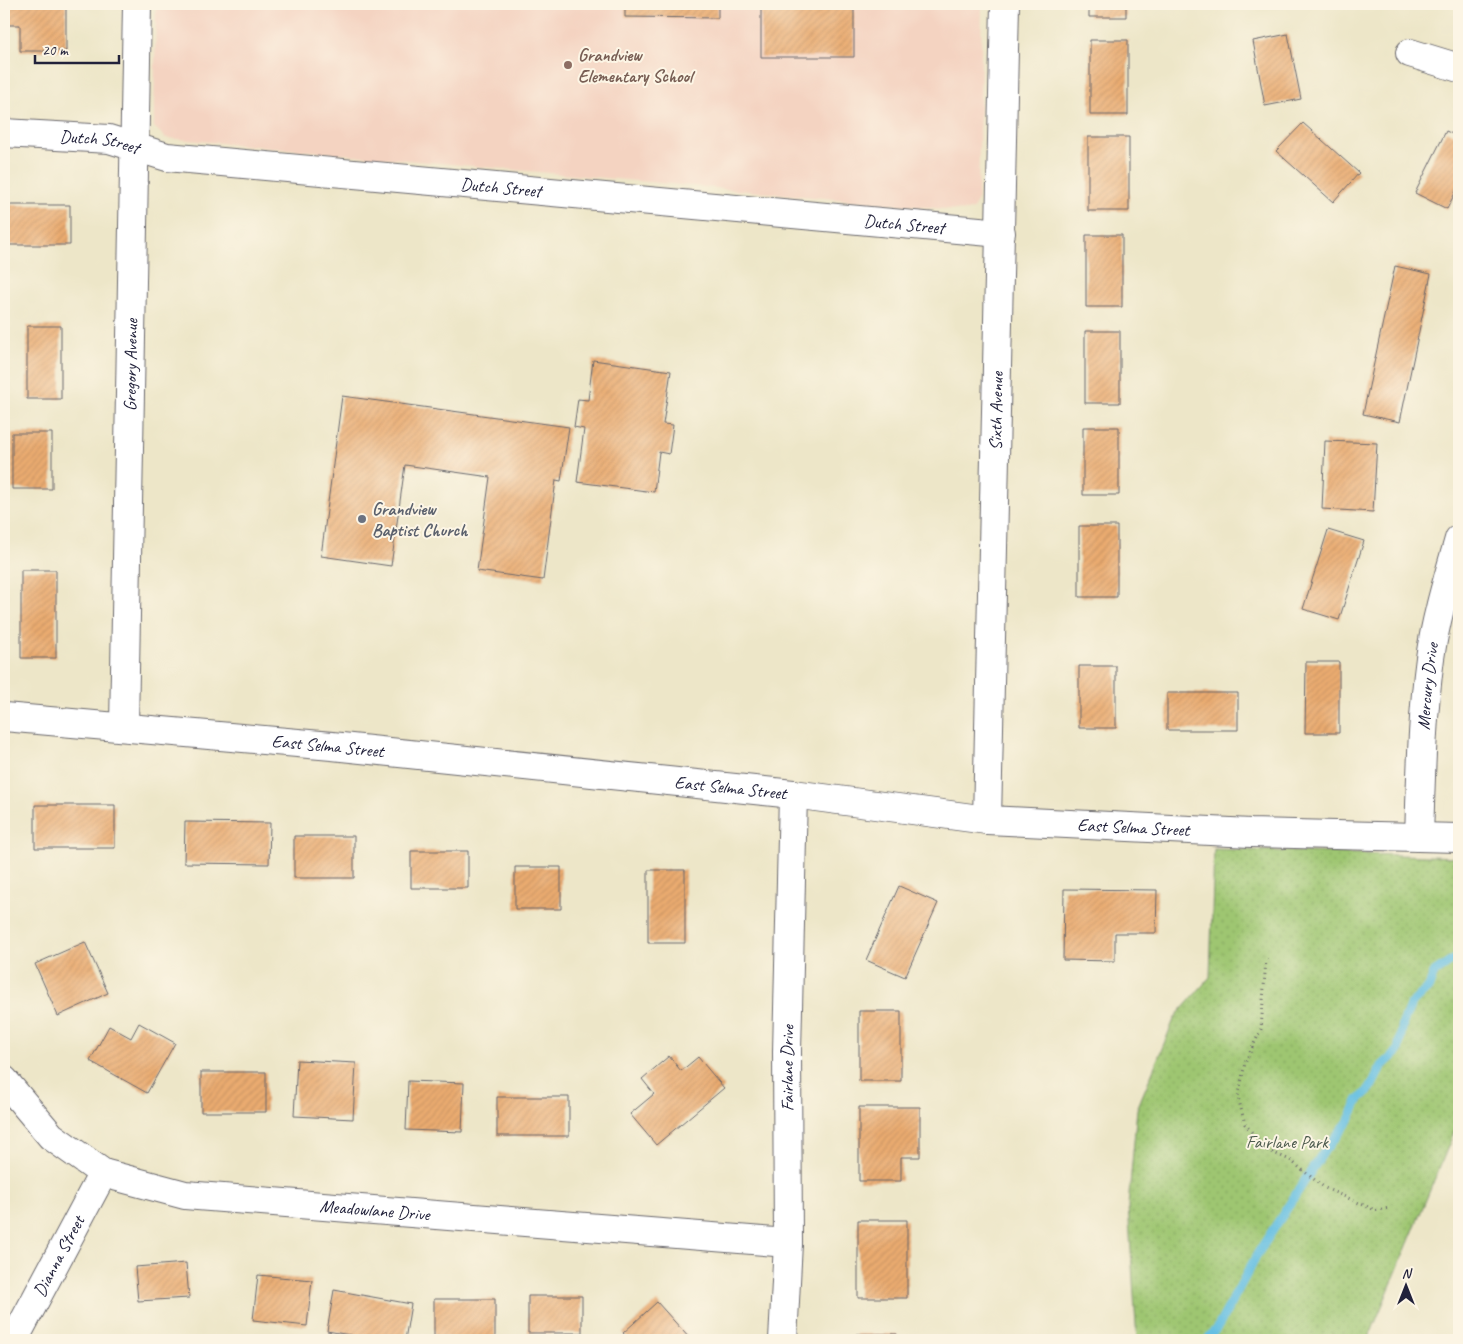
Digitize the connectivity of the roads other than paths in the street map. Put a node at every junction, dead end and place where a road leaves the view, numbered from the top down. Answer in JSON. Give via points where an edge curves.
{"nodes":[{"id":1,"x":137,"y":4,"type":"edge"},
{"id":2,"x":1005,"y":4,"type":"edge"},
{"id":3,"x":1410,"y":53,"type":"dead end"},
{"id":4,"x":1459,"y":68,"type":"edge"},
{"id":5,"x":4,"y":133,"type":"edge"},
{"id":6,"x":136,"y":147,"type":"junction"},
{"id":7,"x":1001,"y":233,"type":"junction"},
{"id":8,"x":1459,"y":539,"type":"edge"},
{"id":9,"x":4,"y":717,"type":"edge"},
{"id":10,"x":124,"y":726,"type":"junction"},
{"id":11,"x":792,"y":794,"type":"junction"},
{"id":12,"x":987,"y":820,"type":"junction"},
{"id":13,"x":1419,"y":837,"type":"junction"},
{"id":14,"x":1459,"y":838,"type":"edge"},
{"id":15,"x":4,"y":1080,"type":"edge"},
{"id":16,"x":103,"y":1173,"type":"junction"},
{"id":17,"x":788,"y":1243,"type":"junction"},
{"id":18,"x":14,"y":1340,"type":"edge"},
{"id":19,"x":783,"y":1340,"type":"edge"}],
"edges":[{"from":1,"to":6,"type":"street","name":"Gregory Avenue"},
{"from":2,"to":7,"type":"street","name":"Sixth Avenue"},
{"from":3,"to":4,"type":"street"},
{"from":5,"to":6,"type":"street","name":"Dutch Street","via":[[109,139]]},
{"from":6,"to":7,"type":"street","name":"Dutch Street","via":[[167,157]]},
{"from":6,"to":10,"type":"street","name":"Gregory Avenue"},
{"from":7,"to":12,"type":"street","name":"Sixth Avenue"},
{"from":8,"to":13,"type":"street","name":"Mercury Drive","via":[[1430,657]]},
{"from":9,"to":10,"type":"street","name":"East Selma Street"},
{"from":10,"to":11,"type":"street","name":"East Selma Street"},
{"from":11,"to":12,"type":"street","name":"East Selma Street"},
{"from":11,"to":17,"type":"street","name":"Fairlane Drive","via":[[787,1052]]},
{"from":12,"to":13,"type":"street","name":"East Selma Street","via":[[1251,834]]},
{"from":13,"to":14,"type":"street","name":"East Selma Street"},
{"from":15,"to":16,"type":"street","name":"Meadowlane Drive","via":[[51,1136]]},
{"from":16,"to":17,"type":"street","name":"Meadowlane Drive","via":[[185,1195]]},
{"from":16,"to":18,"type":"street","name":"Dianna Street"},
{"from":17,"to":19,"type":"street","name":"Fairlane Drive"}]}
